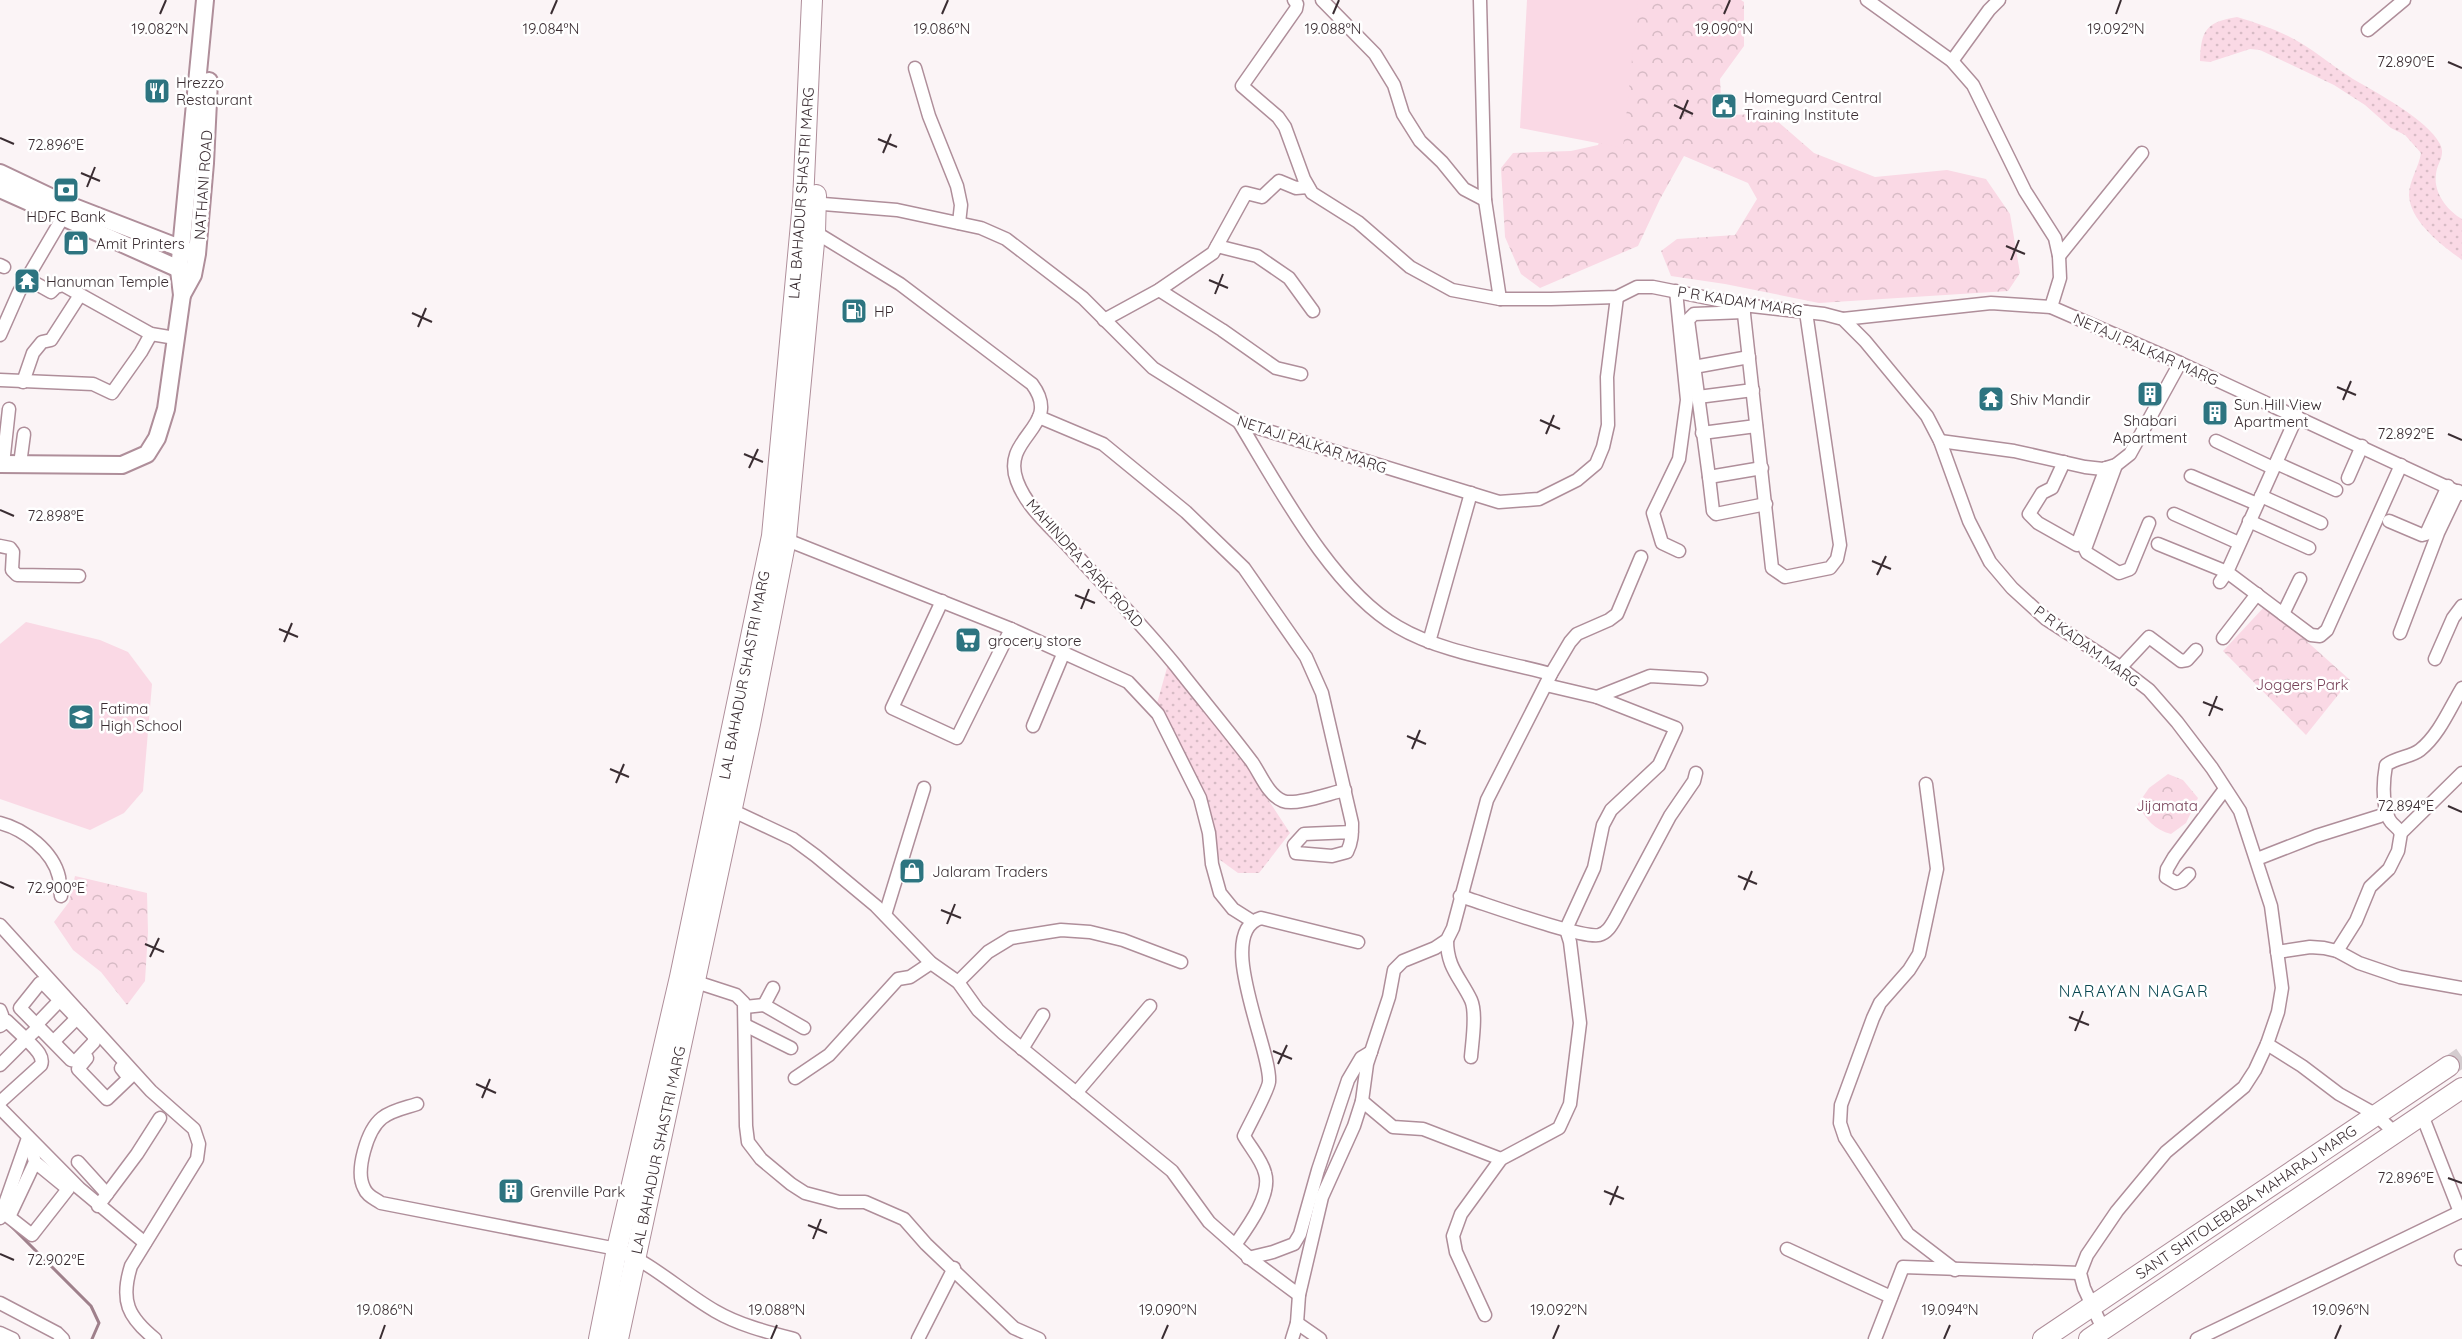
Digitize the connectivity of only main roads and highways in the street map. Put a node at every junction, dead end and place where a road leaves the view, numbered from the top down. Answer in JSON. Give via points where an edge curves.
{"nodes":[{"id":1,"x":812,"y":0,"type":"edge"},
{"id":2,"x":824,"y":0,"type":"edge"},
{"id":3,"x":809,"y":202,"type":"junction"},
{"id":4,"x":795,"y":372,"type":"junction"},
{"id":5,"x":2448,"y":1066,"type":"tunnel mouth"},
{"id":6,"x":2462,"y":1088,"type":"edge"},
{"id":7,"x":2403,"y":1095,"type":"junction"},
{"id":8,"x":2419,"y":1117,"type":"junction"},
{"id":9,"x":626,"y":1252,"type":"junction"},
{"id":10,"x":2096,"y":1334,"type":"edge"},
{"id":11,"x":599,"y":1339,"type":"edge"},
{"id":12,"x":618,"y":1339,"type":"edge"},
{"id":13,"x":2043,"y":1339,"type":"edge"}],
"edges":[{"from":1,"to":3,"type":"main road","name":"LAL BAHADUR SHASTRI MARG"},
{"from":2,"to":3,"type":"main road","name":"LAL BAHADUR SHASTRI MARG"},
{"from":3,"to":4,"type":"main road","name":"LAL BAHADUR SHASTRI MARG"},
{"from":3,"to":4,"type":"main road","name":"LAL BAHADUR SHASTRI MARG","via":[[815,232]]},
{"from":4,"to":9,"type":"main road","name":"LAL BAHADUR SHASTRI MARG","via":[[779,537]]},
{"from":5,"to":7,"type":"main road","name":"SANT SHITOLEBABA MAHARAJ MARG"},
{"from":6,"to":8,"type":"main road","name":"SANT SHITOLEBABA MAHARAJ MARG"},
{"from":7,"to":8,"type":"main road"},
{"from":7,"to":13,"type":"main road","name":"SANT SHITOLEBABA MAHARAJ MARG"},
{"from":8,"to":10,"type":"main road","name":"SANT SHITOLEBABA MAHARAJ MARG"},
{"from":9,"to":11,"type":"main road","name":"LAL BAHADUR SHASTRI MARG"},
{"from":9,"to":12,"type":"main road","name":"LAL BAHADUR SHASTRI MARG"}]}
